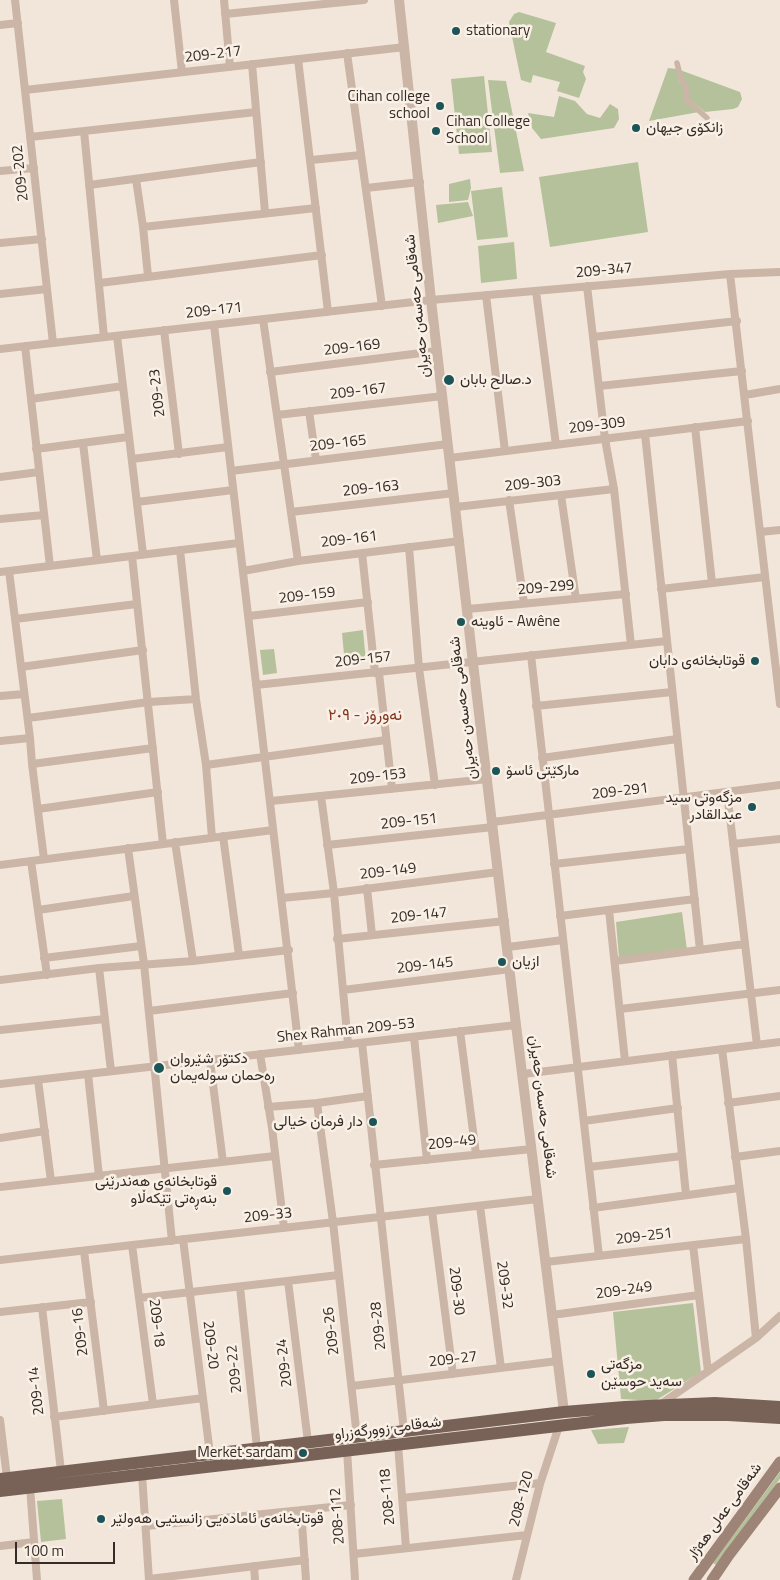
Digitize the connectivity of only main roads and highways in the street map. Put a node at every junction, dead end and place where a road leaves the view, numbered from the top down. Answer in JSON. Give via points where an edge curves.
{"nodes":[{"id":1,"x":780,"y":1407,"type":"edge"},
{"id":2,"x":780,"y":1418,"type":"edge"},
{"id":3,"x":240,"y":1457,"type":"junction"},
{"id":4,"x":780,"y":1462,"type":"edge"},
{"id":5,"x":3,"y":1478,"type":"edge"},
{"id":6,"x":780,"y":1488,"type":"edge"},
{"id":7,"x":0,"y":1491,"type":"edge"},
{"id":8,"x":694,"y":1580,"type":"edge"},
{"id":9,"x":712,"y":1580,"type":"edge"}],
"edges":[{"from":1,"to":3,"type":"main road","name":"شەقامی زوورگەزراو","via":[[715,1403],[564,1412],[257,1448]]},
{"from":2,"to":3,"type":"main road","name":"شەقامی زوورگەزراو","via":[[728,1414],[664,1415],[347,1450]]},
{"from":3,"to":5,"type":"main road","name":"شەقامی زوورگەزراو","via":[[210,1454]]},
{"from":3,"to":7,"type":"main road","name":"شەقامی زوورگەزراو","via":[[142,1474]]},
{"from":4,"to":8,"type":"main road","name":"شەقامی عەلی هەژار"},
{"from":6,"to":9,"type":"main road","name":"شەقامی عەلی هەژار"}]}
